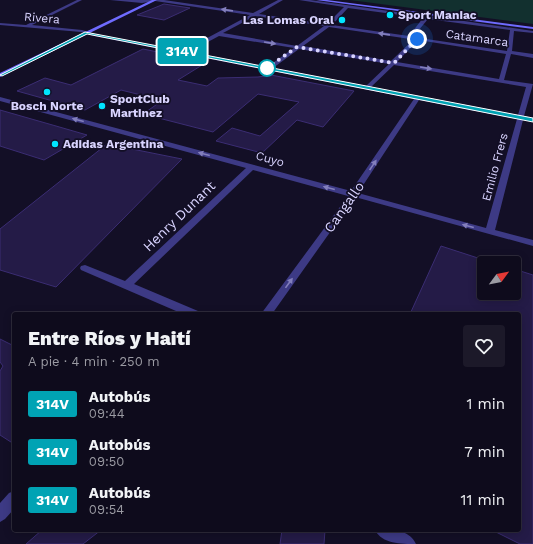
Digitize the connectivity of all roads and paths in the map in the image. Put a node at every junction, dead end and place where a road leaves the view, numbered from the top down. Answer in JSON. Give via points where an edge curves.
{"nodes":[{"id":1,"x":80,"y":0,"type":"edge"},
{"id":2,"x":112,"y":0,"type":"edge"},
{"id":3,"x":155,"y":0,"type":"edge"},
{"id":4,"x":282,"y":0,"type":"edge"},
{"id":5,"x":301,"y":0,"type":"edge"},
{"id":6,"x":318,"y":0,"type":"edge"},
{"id":7,"x":338,"y":0,"type":"edge"},
{"id":8,"x":144,"y":1,"type":"edge"},
{"id":9,"x":347,"y":6,"type":"junction"},
{"id":10,"x":254,"y":14,"type":"junction"},
{"id":11,"x":429,"y":14,"type":"junction"},
{"id":12,"x":0,"y":24,"type":"edge"},
{"id":13,"x":27,"y":26,"type":"junction"},
{"id":14,"x":328,"y":26,"type":"junction"},
{"id":15,"x":533,"y":26,"type":"edge"},
{"id":16,"x":512,"y":29,"type":"junction"},
{"id":17,"x":84,"y":32,"type":"junction"},
{"id":18,"x":533,"y":32,"type":"edge"},
{"id":19,"x":218,"y":34,"type":"junction"},
{"id":20,"x":410,"y":38,"type":"junction"},
{"id":21,"x":417,"y":39,"type":"junction"},
{"id":22,"x":297,"y":47,"type":"junction"},
{"id":23,"x":185,"y":52,"type":"junction"},
{"id":24,"x":509,"y":53,"type":"junction"},
{"id":25,"x":533,"y":56,"type":"edge"},
{"id":26,"x":394,"y":63,"type":"junction"},
{"id":27,"x":269,"y":68,"type":"junction"},
{"id":28,"x":0,"y":69,"type":"edge"},
{"id":29,"x":0,"y":75,"type":"edge"},
{"id":30,"x":501,"y":81,"type":"junction"},
{"id":31,"x":531,"y":85,"type":"edge"},
{"id":32,"x":368,"y":87,"type":"junction"},
{"id":33,"x":418,"y":97,"type":"junction"},
{"id":34,"x":0,"y":99,"type":"edge"},
{"id":35,"x":520,"y":118,"type":"junction"},
{"id":36,"x":533,"y":120,"type":"edge"},
{"id":37,"x":251,"y":167,"type":"junction"},
{"id":38,"x":353,"y":194,"type":"junction"},
{"id":39,"x":490,"y":231,"type":"junction"},
{"id":40,"x":533,"y":243,"type":"edge"},
{"id":41,"x":85,"y":268,"type":"dead end"},
{"id":42,"x":126,"y":286,"type":"junction"},
{"id":43,"x":185,"y":312,"type":"edge"},
{"id":44,"x":267,"y":312,"type":"edge"},
{"id":45,"x":12,"y":500,"type":"edge"},
{"id":46,"x":0,"y":514,"type":"edge"},
{"id":47,"x":387,"y":532,"type":"edge"},
{"id":48,"x":408,"y":544,"type":"edge"}],
"edges":[{"from":1,"to":13,"type":"street"},
{"from":2,"to":8,"type":"street","name":"Catamarca"},
{"from":3,"to":8,"type":"street","name":"Catamarca"},
{"from":10,"to":3,"type":"street","name":"Catamarca","one_way":true},
{"from":3,"to":17,"type":"main road"},
{"from":4,"to":10,"type":"street"},
{"from":5,"to":9,"type":"street"},
{"from":6,"to":11,"type":"main road"},
{"from":7,"to":11,"type":"main road"},
{"from":8,"to":17,"type":"main road"},
{"from":9,"to":11,"type":"street"},
{"from":9,"to":14,"type":"street"},
{"from":10,"to":14,"type":"street","name":"Catamarca"},
{"from":10,"to":19,"type":"street"},
{"from":11,"to":15,"type":"main road"},
{"from":11,"to":16,"type":"street"},
{"from":11,"to":20,"type":"street"},
{"from":12,"to":13,"type":"street","name":"Rivera"},
{"from":13,"to":17,"type":"street","name":"Rivera"},
{"from":20,"to":14,"type":"street","name":"Catamarca","one_way":true},
{"from":14,"to":22,"type":"street"},
{"from":16,"to":18,"type":"street"},
{"from":16,"to":24,"type":"street"},
{"from":17,"to":23,"type":"street","name":"Rivera"},
{"from":17,"to":28,"type":"main road"},
{"from":17,"to":29,"type":"main road"},
{"from":19,"to":22,"type":"street","one_way":true},
{"from":19,"to":23,"type":"street"},
{"from":20,"to":21,"type":"street","name":"Catamarca"},
{"from":21,"to":24,"type":"street","name":"Catamarca"},
{"from":21,"to":26,"type":"street"},
{"from":22,"to":26,"type":"street"},
{"from":22,"to":27,"type":"street"},
{"from":23,"to":27,"type":"street","name":"Rivera"},
{"from":24,"to":25,"type":"street","name":"Catamarca"},
{"from":24,"to":30,"type":"street"},
{"from":26,"to":30,"type":"street","one_way":true},
{"from":26,"to":32,"type":"street"},
{"from":27,"to":32,"type":"street","name":"Rivera"},
{"from":30,"to":31,"type":"street"},
{"from":31,"to":35,"type":"street","name":"Emilio Frers"},
{"from":32,"to":33,"type":"street","name":"Rivera"},
{"from":33,"to":35,"type":"street","name":"Rivera"},
{"from":38,"to":33,"type":"street","name":"Cangallo","one_way":true},
{"from":37,"to":34,"type":"street","name":"Cuyo","one_way":true},
{"from":35,"to":36,"type":"street","name":"Rivera"},
{"from":35,"to":39,"type":"street","name":"Emilio Frers"},
{"from":38,"to":37,"type":"street","name":"Cuyo","one_way":true},
{"from":37,"to":42,"type":"street","name":"Henry Dunant"},
{"from":39,"to":38,"type":"street","name":"Cuyo","one_way":true},
{"from":44,"to":38,"type":"street","name":"Cangallo","one_way":true},
{"from":39,"to":40,"type":"street","name":"Cuyo"},
{"from":41,"to":42,"type":"street"},
{"from":42,"to":43,"type":"street"},
{"from":45,"to":46,"type":"street"},
{"from":47,"to":48,"type":"street"}]}
